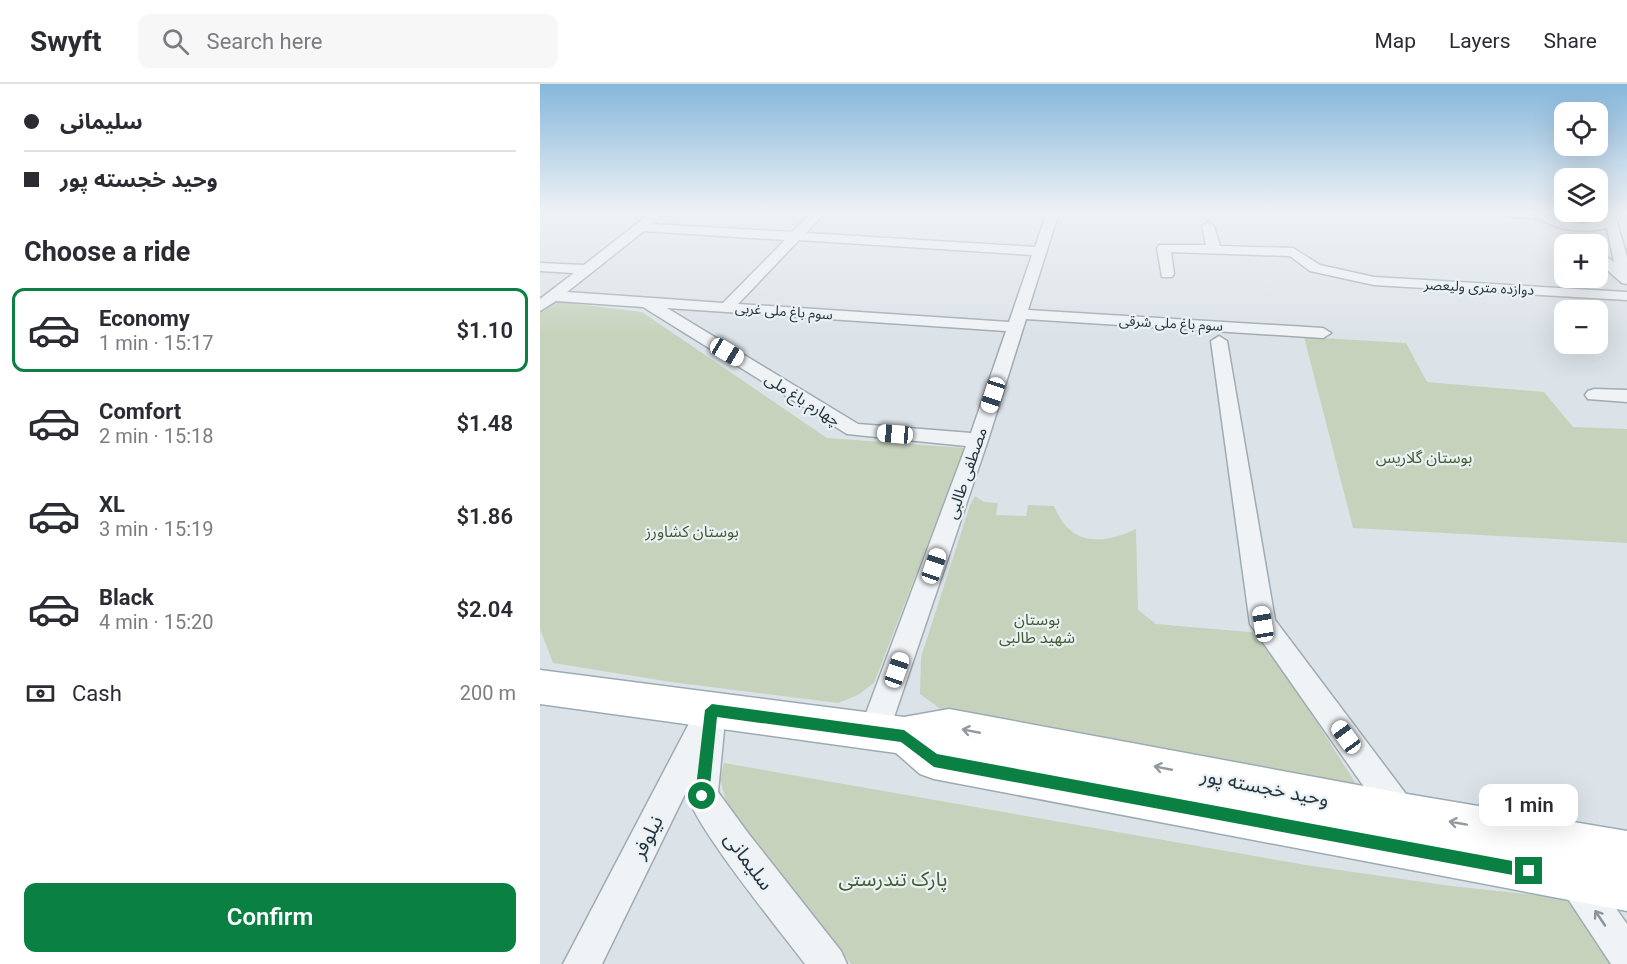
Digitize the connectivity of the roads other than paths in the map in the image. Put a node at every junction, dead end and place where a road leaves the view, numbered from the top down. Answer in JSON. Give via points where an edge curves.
{"nodes":[{"id":1,"x":607,"y":253,"type":"edge"},
{"id":2,"x":780,"y":253,"type":"edge"},
{"id":3,"x":1039,"y":253,"type":"edge"},
{"id":4,"x":1165,"y":253,"type":"edge"},
{"id":5,"x":1294,"y":253,"type":"edge"},
{"id":6,"x":1620,"y":253,"type":"edge"},
{"id":7,"x":1608,"y":264,"type":"edge"},
{"id":8,"x":540,"y":267,"type":"edge"},
{"id":9,"x":587,"y":269,"type":"junction"},
{"id":10,"x":1167,"y":274,"type":"dead end"},
{"id":11,"x":1626,"y":279,"type":"edge"},
{"id":12,"x":1627,"y":296,"type":"edge"},
{"id":13,"x":546,"y":301,"type":"edge"},
{"id":14,"x":645,"y":302,"type":"junction"},
{"id":15,"x":727,"y":308,"type":"junction"},
{"id":16,"x":1017,"y":320,"type":"junction"},
{"id":17,"x":1323,"y":333,"type":"dead end"},
{"id":18,"x":1219,"y":341,"type":"dead end"},
{"id":19,"x":1594,"y":395,"type":"dead end"},
{"id":20,"x":1627,"y":396,"type":"edge"},
{"id":21,"x":978,"y":440,"type":"junction"},
{"id":22,"x":540,"y":687,"type":"edge"},
{"id":23,"x":712,"y":710,"type":"junction"},
{"id":24,"x":889,"y":734,"type":"junction"},
{"id":25,"x":1401,"y":813,"type":"junction"},
{"id":26,"x":1557,"y":840,"type":"junction"},
{"id":27,"x":1627,"y":852,"type":"edge"},
{"id":28,"x":1575,"y":880,"type":"junction"},
{"id":29,"x":1627,"y":889,"type":"edge"},
{"id":30,"x":1627,"y":956,"type":"edge"},
{"id":31,"x":582,"y":964,"type":"edge"},
{"id":32,"x":828,"y":964,"type":"edge"}],
"edges":[{"from":1,"to":9,"type":"street"},
{"from":2,"to":15,"type":"street"},
{"from":3,"to":16,"type":"street","name":"مصطفی طالبی"},
{"from":4,"to":10,"type":"street","name":"دوازده متری ولیعصر"},
{"from":5,"to":12,"type":"street","name":"دوازده متری ولیعصر","via":[[1315,268],[1374,281]]},
{"from":6,"to":11,"type":"street"},
{"from":7,"to":11,"type":"street"},
{"from":8,"to":9,"type":"street"},
{"from":9,"to":13,"type":"street"},
{"from":13,"to":14,"type":"street","name":"سوم باغ ملی غربی"},
{"from":14,"to":15,"type":"street","name":"سوم باغ ملی غربی"},
{"from":14,"to":21,"type":"street","name":"چهارم باغ ملی","via":[[854,430]]},
{"from":15,"to":16,"type":"street","name":"سوم باغ ملی غربی"},
{"from":16,"to":17,"type":"street","name":"سوم باغ ملی شرقی"},
{"from":16,"to":21,"type":"street","name":"مصطفی طالبی"},
{"from":18,"to":25,"type":"street","via":[[1263,624]]},
{"from":19,"to":20,"type":"street"},
{"from":21,"to":24,"type":"street","name":"مصطفی طالبی"},
{"from":22,"to":23,"type":"main road","name":"وحید خجسته پور"},
{"from":23,"to":24,"type":"main road","name":"وحید خجسته پور"},
{"from":23,"to":31,"type":"street","name":"نیلوفر"},
{"from":23,"to":32,"type":"street","name":"سلیمانی","via":[[702,796]]},
{"from":25,"to":24,"type":"main road","name":"وحید خجسته پور","one_way":true,"via":[[949,727]]},
{"from":24,"to":28,"type":"main road","name":"وحید خجسته پور","via":[[934,760]]},
{"from":26,"to":25,"type":"main road","name":"وحید خجسته پور","one_way":true},
{"from":26,"to":27,"type":"main road","name":"وحید خجسته پور"},
{"from":26,"to":28,"type":"street"},
{"from":28,"to":29,"type":"main road","name":"وحید خجسته پور"},
{"from":30,"to":28,"type":"street","one_way":true}]}
